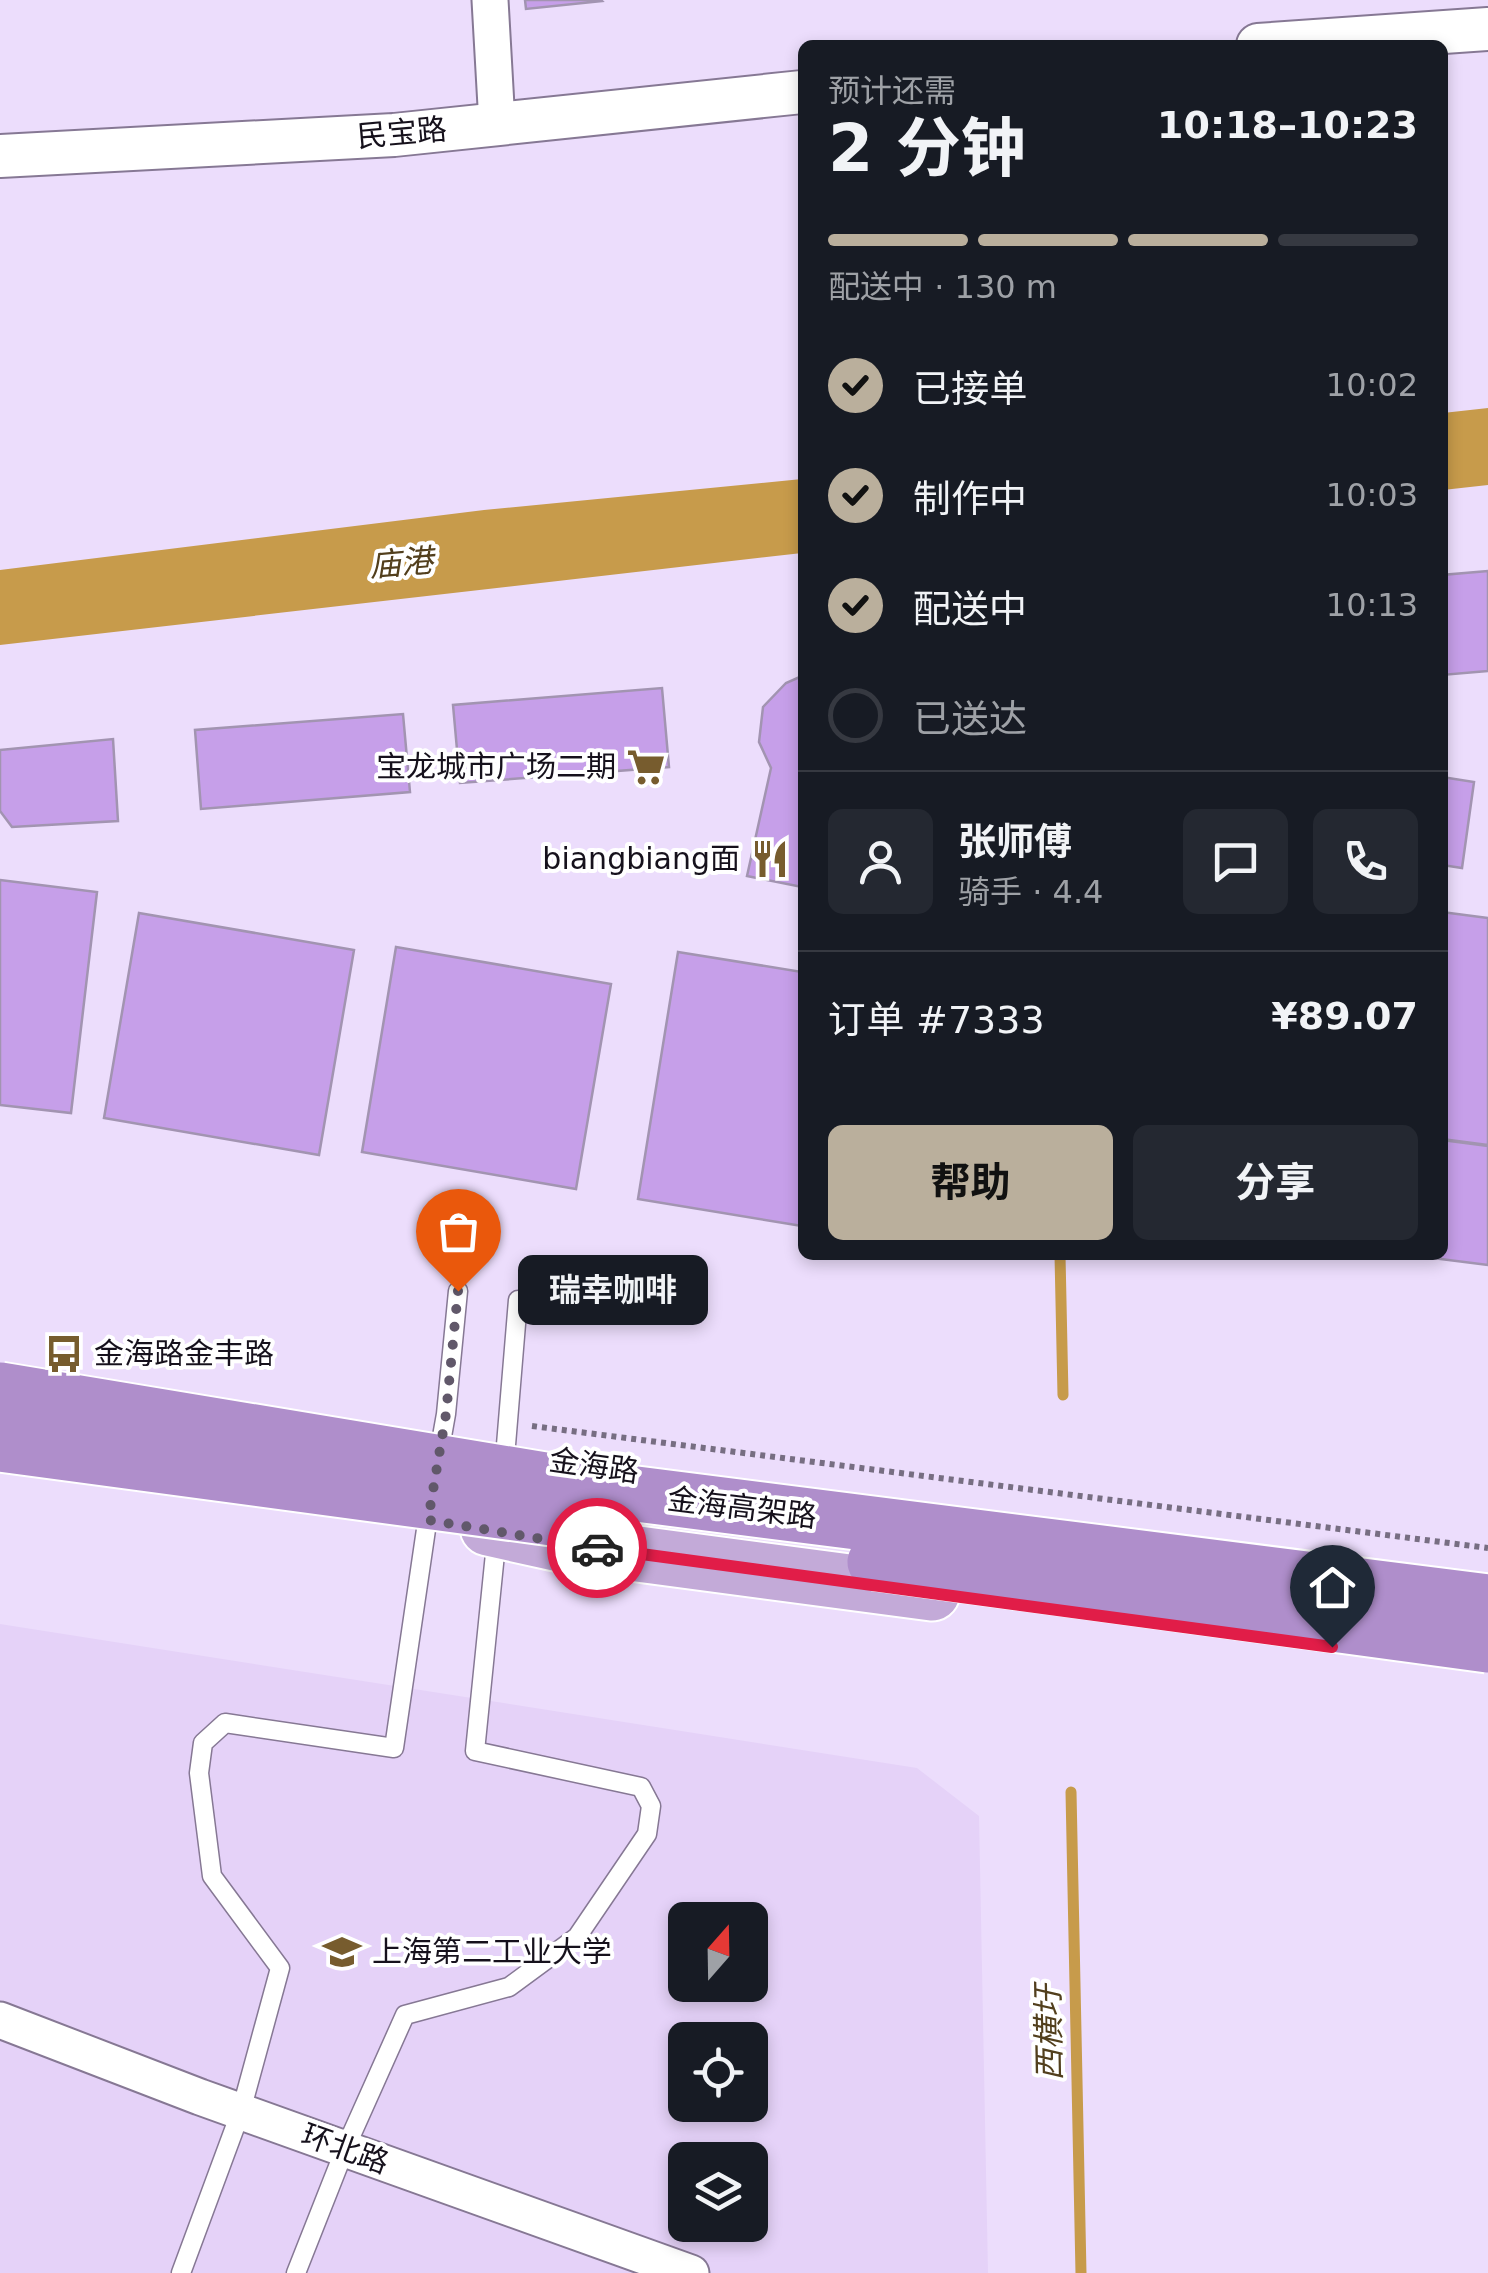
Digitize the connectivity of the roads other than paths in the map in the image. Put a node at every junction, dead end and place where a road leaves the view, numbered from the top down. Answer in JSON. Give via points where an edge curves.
{"nodes":[{"id":1,"x":490,"y":0,"type":"edge"},
{"id":2,"x":1488,"y":28,"type":"edge"},
{"id":3,"x":1326,"y":40,"type":"edge"},
{"id":4,"x":798,"y":92,"type":"edge"},
{"id":5,"x":497,"y":124,"type":"junction"},
{"id":6,"x":0,"y":156,"type":"edge"},
{"id":7,"x":458,"y":1291,"type":"dead end"},
{"id":8,"x":518,"y":1300,"type":"dead end"},
{"id":9,"x":0,"y":1371,"type":"edge"},
{"id":10,"x":0,"y":1390,"type":"edge"},
{"id":11,"x":508,"y":1438,"type":"junction"},
{"id":12,"x":440,"y":1442,"type":"junction"},
{"id":13,"x":0,"y":1444,"type":"edge"},
{"id":14,"x":0,"y":1460,"type":"edge"},
{"id":15,"x":428,"y":1520,"type":"junction"},
{"id":16,"x":498,"y":1530,"type":"junction"},
{"id":17,"x":1488,"y":1578,"type":"edge"},
{"id":18,"x":1488,"y":1602,"type":"edge"},
{"id":19,"x":1488,"y":1645,"type":"edge"},
{"id":20,"x":1488,"y":1668,"type":"edge"},
{"id":21,"x":0,"y":2020,"type":"edge"},
{"id":22,"x":241,"y":2112,"type":"junction"},
{"id":23,"x":345,"y":2148,"type":"junction"},
{"id":24,"x":181,"y":2273,"type":"edge"},
{"id":25,"x":296,"y":2273,"type":"edge"},
{"id":26,"x":691,"y":2273,"type":"edge"}],
"edges":[{"from":1,"to":5,"type":"street"},
{"from":2,"to":3,"type":"street"},
{"from":4,"to":5,"type":"street","name":"民宝路"},
{"from":5,"to":6,"type":"street","name":"民宝路","via":[[394,136]]},
{"from":7,"to":12,"type":"lane"},
{"from":8,"to":11,"type":"lane"},
{"from":9,"to":12,"type":"main road","name":"金海路"},
{"from":10,"to":18,"type":"highway","name":"金海高架路","bridge":true,"via":[[605,1490]]},
{"from":11,"to":12,"type":"main road","name":"金海路"},
{"from":11,"to":16,"type":"lane"},
{"from":11,"to":17,"type":"main road","name":"金海路","via":[[560,1462]]},
{"from":12,"to":15,"type":"lane"},
{"from":13,"to":19,"type":"highway","name":"金海高架路","bridge":true},
{"from":14,"to":15,"type":"main road"},
{"from":15,"to":16,"type":"main road"},
{"from":15,"to":22,"type":"lane","via":[[394,1748],[226,1723],[203,1743],[200,1773],[212,1876],[280,1968]]},
{"from":16,"to":20,"type":"main road","via":[[555,1543]]},
{"from":16,"to":23,"type":"lane","via":[[476,1751],[641,1786],[651,1806],[647,1834],[577,1937],[510,1987],[405,2015]]},
{"from":21,"to":22,"type":"street","name":"环北路"},
{"from":22,"to":23,"type":"street","name":"环北路"},
{"from":22,"to":24,"type":"lane"},
{"from":23,"to":25,"type":"lane"},
{"from":23,"to":26,"type":"street","name":"环北路"}]}
